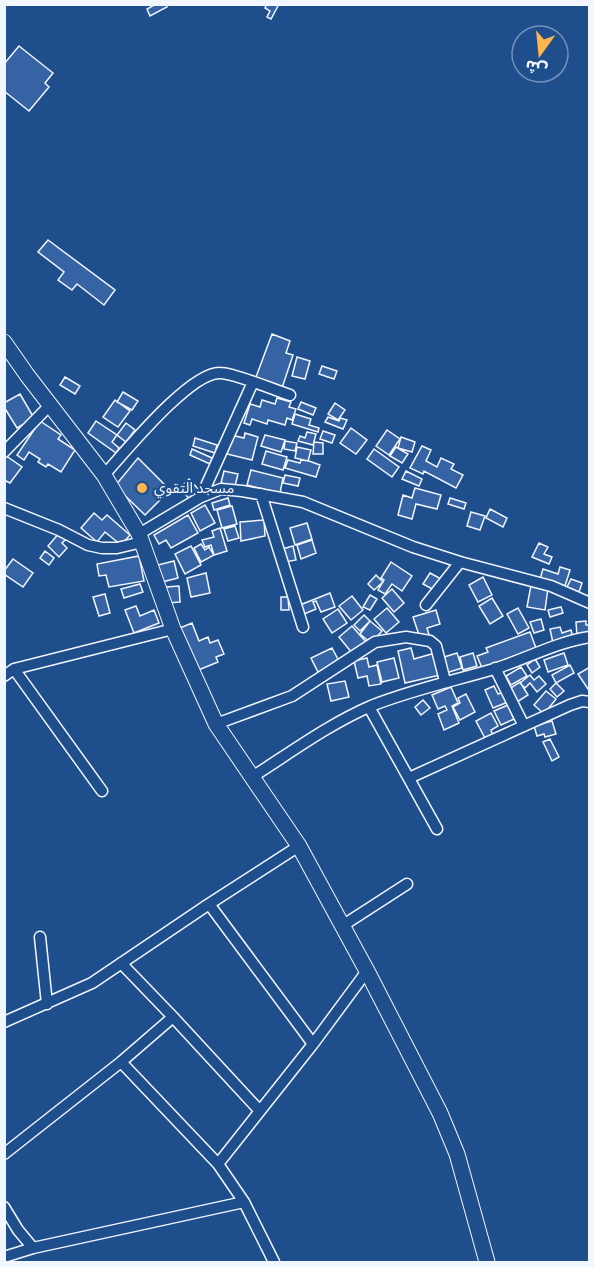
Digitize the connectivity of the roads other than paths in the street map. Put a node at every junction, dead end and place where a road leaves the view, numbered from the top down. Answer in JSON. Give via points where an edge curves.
{"nodes":[{"id":1,"x":4,"y":342,"type":"edge"},
{"id":2,"x":253,"y":382,"type":"junction"},
{"id":3,"x":290,"y":395,"type":"dead end"},
{"id":4,"x":50,"y":405,"type":"junction"},
{"id":5,"x":4,"y":452,"type":"edge"},
{"id":6,"x":104,"y":475,"type":"junction"},
{"id":7,"x":261,"y":494,"type":"junction"},
{"id":8,"x":201,"y":497,"type":"junction"},
{"id":9,"x":4,"y":508,"type":"edge"},
{"id":10,"x":141,"y":538,"type":"junction"},
{"id":11,"x":460,"y":562,"type":"junction"},
{"id":12,"x":590,"y":603,"type":"edge"},
{"id":13,"x":426,"y":605,"type":"dead end"},
{"id":14,"x":303,"y":627,"type":"dead end"},
{"id":15,"x":173,"y":628,"type":"junction"},
{"id":16,"x":590,"y":637,"type":"edge"},
{"id":17,"x":495,"y":668,"type":"junction"},
{"id":18,"x":9,"y":673,"type":"edge"},
{"id":19,"x":446,"y":681,"type":"junction"},
{"id":20,"x":590,"y":702,"type":"edge"},
{"id":21,"x":369,"y":707,"type":"junction"},
{"id":22,"x":216,"y":724,"type":"junction"},
{"id":23,"x":524,"y":726,"type":"junction"},
{"id":24,"x":252,"y":777,"type":"junction"},
{"id":25,"x":409,"y":778,"type":"junction"},
{"id":26,"x":102,"y":791,"type":"dead end"},
{"id":27,"x":437,"y":829,"type":"dead end"},
{"id":28,"x":298,"y":846,"type":"junction"},
{"id":29,"x":407,"y":884,"type":"dead end"},
{"id":30,"x":209,"y":904,"type":"junction"},
{"id":31,"x":342,"y":926,"type":"junction"},
{"id":32,"x":40,"y":937,"type":"dead end"},
{"id":33,"x":121,"y":963,"type":"junction"},
{"id":34,"x":367,"y":971,"type":"junction"},
{"id":35,"x":47,"y":1004,"type":"junction"},
{"id":36,"x":173,"y":1017,"type":"junction"},
{"id":37,"x":4,"y":1022,"type":"edge"},
{"id":38,"x":313,"y":1044,"type":"junction"},
{"id":39,"x":121,"y":1062,"type":"junction"},
{"id":40,"x":259,"y":1110,"type":"junction"},
{"id":41,"x":4,"y":1154,"type":"edge"},
{"id":42,"x":218,"y":1164,"type":"junction"},
{"id":43,"x":244,"y":1202,"type":"junction"},
{"id":44,"x":4,"y":1207,"type":"edge"},
{"id":45,"x":33,"y":1248,"type":"junction"},
{"id":46,"x":4,"y":1257,"type":"edge"},
{"id":47,"x":274,"y":1263,"type":"edge"},
{"id":48,"x":488,"y":1263,"type":"edge"}],
"edges":[{"from":1,"to":4,"type":"main road"},
{"from":2,"to":3,"type":"street"},
{"from":2,"to":6,"type":"street","via":[[223,372],[200,378]]},
{"from":2,"to":8,"type":"street"},
{"from":4,"to":5,"type":"street"},
{"from":4,"to":6,"type":"main road"},
{"from":6,"to":10,"type":"main road"},
{"from":7,"to":8,"type":"street","via":[[221,489]]},
{"from":7,"to":11,"type":"street","via":[[303,502]]},
{"from":7,"to":14,"type":"street"},
{"from":8,"to":10,"type":"street"},
{"from":9,"to":10,"type":"street","via":[[88,545],[117,548]]},
{"from":10,"to":15,"type":"main road"},
{"from":11,"to":12,"type":"street","via":[[551,586]]},
{"from":11,"to":13,"type":"street"},
{"from":15,"to":18,"type":"street"},
{"from":15,"to":22,"type":"main road"},
{"from":16,"to":17,"type":"street"},
{"from":17,"to":19,"type":"street"},
{"from":17,"to":23,"type":"street"},
{"from":18,"to":26,"type":"street"},
{"from":19,"to":21,"type":"street"},
{"from":19,"to":22,"type":"street","via":[[436,646],[430,641],[406,638],[375,642],[292,696]]},
{"from":20,"to":23,"type":"street","via":[[570,705]]},
{"from":21,"to":24,"type":"street"},
{"from":21,"to":25,"type":"street"},
{"from":22,"to":24,"type":"main road"},
{"from":23,"to":25,"type":"street"},
{"from":24,"to":28,"type":"main road"},
{"from":25,"to":27,"type":"street"},
{"from":28,"to":30,"type":"street"},
{"from":28,"to":31,"type":"main road"},
{"from":29,"to":31,"type":"street"},
{"from":30,"to":33,"type":"street"},
{"from":30,"to":38,"type":"street"},
{"from":31,"to":34,"type":"main road"},
{"from":32,"to":35,"type":"street"},
{"from":33,"to":35,"type":"street","via":[[92,983]]},
{"from":33,"to":36,"type":"street"},
{"from":34,"to":38,"type":"street"},
{"from":34,"to":48,"type":"main road","via":[[458,1154]]},
{"from":35,"to":37,"type":"street"},
{"from":36,"to":39,"type":"street"},
{"from":36,"to":40,"type":"street"},
{"from":38,"to":40,"type":"street"},
{"from":39,"to":41,"type":"street"},
{"from":39,"to":42,"type":"street"},
{"from":40,"to":42,"type":"street"},
{"from":42,"to":43,"type":"street"},
{"from":43,"to":45,"type":"street"},
{"from":43,"to":47,"type":"street"},
{"from":44,"to":45,"type":"street"},
{"from":45,"to":46,"type":"street"}]}
